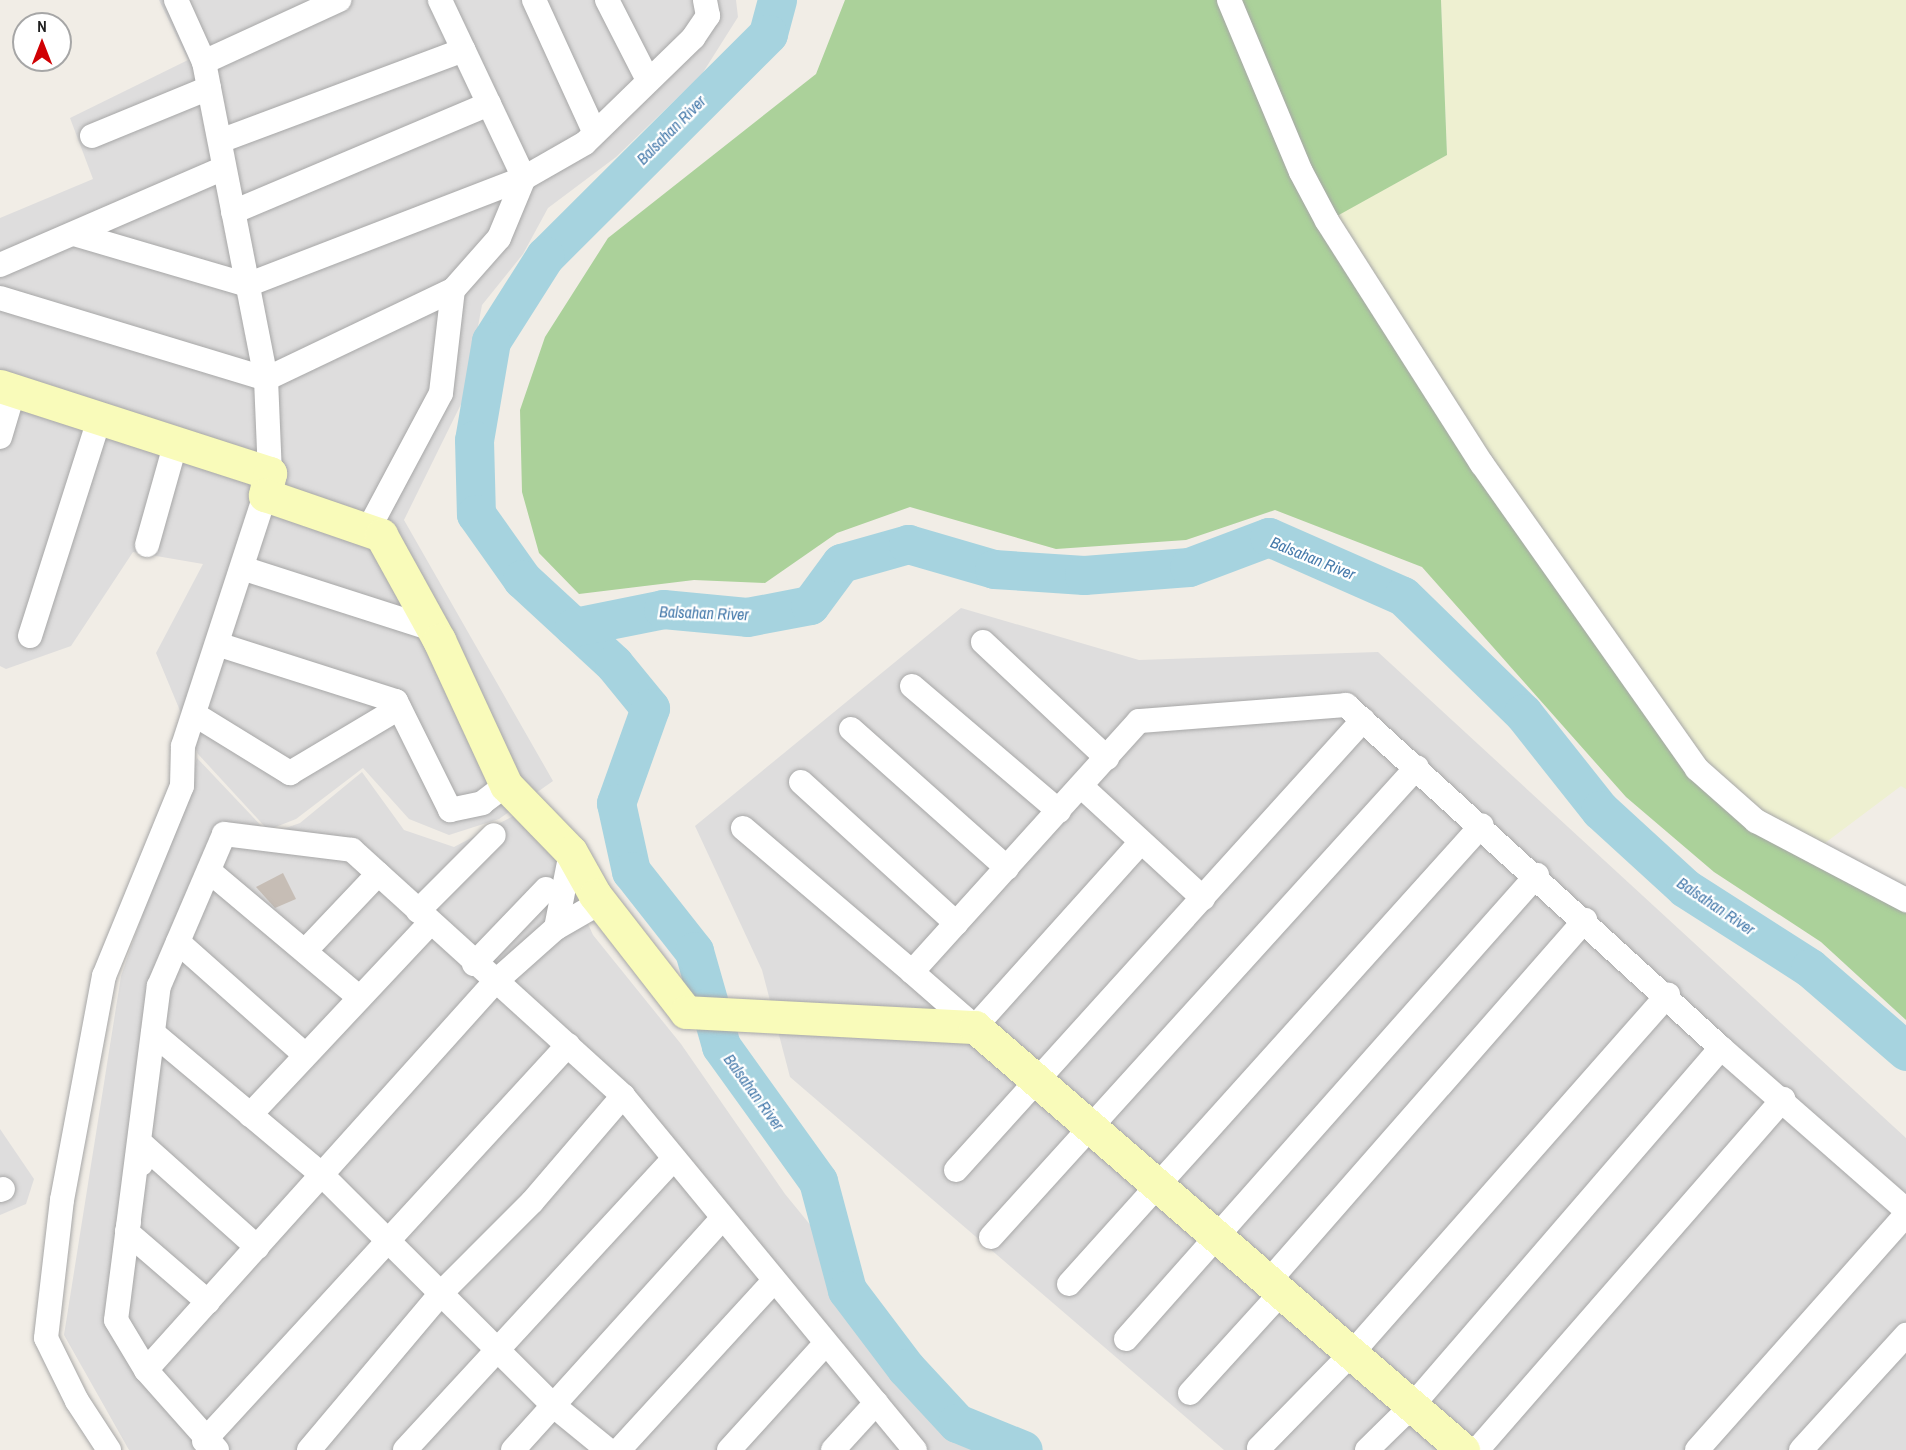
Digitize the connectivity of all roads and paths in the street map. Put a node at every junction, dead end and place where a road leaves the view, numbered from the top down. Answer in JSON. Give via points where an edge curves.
{"nodes":[{"id":1,"x":176,"y":0,"type":"edge"},
{"id":2,"x":339,"y":0,"type":"edge"},
{"id":3,"x":440,"y":0,"type":"edge"},
{"id":4,"x":534,"y":0,"type":"edge"},
{"id":5,"x":607,"y":0,"type":"edge"},
{"id":6,"x":705,"y":0,"type":"edge"},
{"id":7,"x":1229,"y":0,"type":"edge"},
{"id":8,"x":464,"y":50,"type":"junction"},
{"id":9,"x":204,"y":62,"type":"junction"},
{"id":10,"x":648,"y":80,"type":"junction"},
{"id":11,"x":209,"y":88,"type":"junction"},
{"id":12,"x":489,"y":104,"type":"junction"},
{"id":13,"x":595,"y":133,"type":"junction"},
{"id":14,"x":92,"y":136,"type":"dead end"},
{"id":15,"x":219,"y":141,"type":"junction"},
{"id":16,"x":225,"y":168,"type":"junction"},
{"id":17,"x":524,"y":178,"type":"junction"},
{"id":18,"x":233,"y":212,"type":"junction"},
{"id":19,"x":74,"y":234,"type":"junction"},
{"id":20,"x":0,"y":265,"type":"edge"},
{"id":21,"x":247,"y":285,"type":"junction"},
{"id":22,"x":453,"y":291,"type":"junction"},
{"id":23,"x":0,"y":298,"type":"edge"},
{"id":24,"x":266,"y":379,"type":"junction"},
{"id":25,"x":7,"y":388,"type":"edge"},
{"id":26,"x":100,"y":417,"type":"junction"},
{"id":27,"x":0,"y":437,"type":"edge"},
{"id":28,"x":176,"y":442,"type":"junction"},
{"id":29,"x":268,"y":484,"type":"junction"},
{"id":30,"x":368,"y":530,"type":"junction"},
{"id":31,"x":147,"y":545,"type":"dead end"},
{"id":32,"x":242,"y":568,"type":"junction"},
{"id":33,"x":432,"y":629,"type":"junction"},
{"id":34,"x":30,"y":636,"type":"dead end"},
{"id":35,"x":983,"y":642,"type":"dead end"},
{"id":36,"x":217,"y":644,"type":"junction"},
{"id":37,"x":912,"y":686,"type":"dead end"},
{"id":38,"x":399,"y":708,"type":"junction"},
{"id":39,"x":194,"y":714,"type":"junction"},
{"id":40,"x":1364,"y":720,"type":"junction"},
{"id":41,"x":851,"y":729,"type":"dead end"},
{"id":42,"x":1107,"y":758,"type":"junction"},
{"id":43,"x":1417,"y":767,"type":"junction"},
{"id":44,"x":801,"y":782,"type":"dead end"},
{"id":45,"x":506,"y":785,"type":"junction"},
{"id":46,"x":1081,"y":786,"type":"junction"},
{"id":47,"x":1059,"y":811,"type":"junction"},
{"id":48,"x":1482,"y":825,"type":"junction"},
{"id":49,"x":743,"y":828,"type":"dead end"},
{"id":50,"x":494,"y":835,"type":"dead end"},
{"id":51,"x":1141,"y":842,"type":"junction"},
{"id":52,"x":571,"y":852,"type":"junction"},
{"id":53,"x":1007,"y":868,"type":"junction"},
{"id":54,"x":209,"y":871,"type":"junction"},
{"id":55,"x":378,"y":874,"type":"junction"},
{"id":56,"x":1537,"y":875,"type":"junction"},
{"id":57,"x":546,"y":889,"type":"dead end"},
{"id":58,"x":1203,"y":898,"type":"junction"},
{"id":59,"x":1906,"y":900,"type":"edge"},
{"id":60,"x":601,"y":902,"type":"junction"},
{"id":61,"x":424,"y":917,"type":"junction"},
{"id":62,"x":1585,"y":920,"type":"junction"},
{"id":63,"x":956,"y":923,"type":"junction"},
{"id":64,"x":556,"y":928,"type":"junction"},
{"id":65,"x":178,"y":942,"type":"junction"},
{"id":66,"x":306,"y":950,"type":"junction"},
{"id":67,"x":474,"y":964,"type":"junction"},
{"id":68,"x":912,"y":972,"type":"junction"},
{"id":69,"x":494,"y":983,"type":"junction"},
{"id":70,"x":1668,"y":995,"type":"junction"},
{"id":71,"x":360,"y":998,"type":"junction"},
{"id":72,"x":975,"y":1027,"type":"junction"},
{"id":73,"x":153,"y":1033,"type":"junction"},
{"id":74,"x":568,"y":1045,"type":"junction"},
{"id":75,"x":1721,"y":1048,"type":"junction"},
{"id":76,"x":304,"y":1054,"type":"junction"},
{"id":77,"x":1038,"y":1082,"type":"junction"},
{"id":78,"x":623,"y":1096,"type":"junction"},
{"id":79,"x":1783,"y":1099,"type":"junction"},
{"id":80,"x":250,"y":1115,"type":"junction"},
{"id":81,"x":1091,"y":1129,"type":"junction"},
{"id":82,"x":673,"y":1160,"type":"junction"},
{"id":83,"x":956,"y":1170,"type":"dead end"},
{"id":84,"x":322,"y":1175,"type":"junction"},
{"id":85,"x":1157,"y":1184,"type":"junction"},
{"id":86,"x":1906,"y":1210,"type":"edge"},
{"id":87,"x":1906,"y":1215,"type":"edge"},
{"id":88,"x":722,"y":1219,"type":"junction"},
{"id":89,"x":127,"y":1232,"type":"junction"},
{"id":90,"x":1218,"y":1236,"type":"junction"},
{"id":91,"x":991,"y":1237,"type":"dead end"},
{"id":92,"x":389,"y":1241,"type":"junction"},
{"id":93,"x":257,"y":1247,"type":"junction"},
{"id":94,"x":774,"y":1281,"type":"junction"},
{"id":95,"x":1069,"y":1284,"type":"dead end"},
{"id":96,"x":1276,"y":1286,"type":"junction"},
{"id":97,"x":441,"y":1293,"type":"junction"},
{"id":98,"x":208,"y":1302,"type":"junction"},
{"id":99,"x":1906,"y":1335,"type":"edge"},
{"id":100,"x":1126,"y":1339,"type":"dead end"},
{"id":101,"x":826,"y":1343,"type":"junction"},
{"id":102,"x":498,"y":1349,"type":"junction"},
{"id":103,"x":1352,"y":1353,"type":"junction"},
{"id":104,"x":147,"y":1370,"type":"junction"},
{"id":105,"x":1190,"y":1394,"type":"dead end"},
{"id":106,"x":876,"y":1403,"type":"junction"},
{"id":107,"x":554,"y":1406,"type":"junction"},
{"id":108,"x":1412,"y":1406,"type":"junction"},
{"id":109,"x":210,"y":1445,"type":"edge"},
{"id":110,"x":1259,"y":1448,"type":"dead end"},
{"id":111,"x":109,"y":1450,"type":"edge"},
{"id":112,"x":309,"y":1450,"type":"edge"},
{"id":113,"x":405,"y":1450,"type":"edge"},
{"id":114,"x":513,"y":1450,"type":"edge"},
{"id":115,"x":608,"y":1450,"type":"edge"},
{"id":116,"x":619,"y":1450,"type":"edge"},
{"id":117,"x":729,"y":1450,"type":"edge"},
{"id":118,"x":833,"y":1450,"type":"edge"},
{"id":119,"x":915,"y":1450,"type":"edge"},
{"id":120,"x":1367,"y":1450,"type":"edge"},
{"id":121,"x":1463,"y":1450,"type":"edge"},
{"id":122,"x":1478,"y":1450,"type":"edge"},
{"id":123,"x":1697,"y":1450,"type":"edge"},
{"id":124,"x":1801,"y":1450,"type":"edge"}],
"edges":[{"from":1,"to":9,"type":"street"},
{"from":2,"to":9,"type":"street"},
{"from":3,"to":8,"type":"street"},
{"from":4,"to":13,"type":"street"},
{"from":5,"to":10,"type":"street"},
{"from":6,"to":10,"type":"street","via":[[708,16],[693,39]]},
{"from":7,"to":59,"type":"street","via":[[1327,221],[1482,464],[1697,769],[1756,821]]},
{"from":8,"to":12,"type":"street"},
{"from":8,"to":15,"type":"street"},
{"from":9,"to":11,"type":"street"},
{"from":10,"to":13,"type":"street"},
{"from":11,"to":14,"type":"street"},
{"from":11,"to":15,"type":"street"},
{"from":12,"to":17,"type":"street"},
{"from":12,"to":18,"type":"street"},
{"from":13,"to":17,"type":"street"},
{"from":15,"to":16,"type":"street"},
{"from":16,"to":18,"type":"street"},
{"from":16,"to":19,"type":"street"},
{"from":17,"to":21,"type":"street"},
{"from":17,"to":22,"type":"street","via":[[499,238]]},
{"from":18,"to":21,"type":"street"},
{"from":19,"to":20,"type":"street"},
{"from":19,"to":21,"type":"street"},
{"from":21,"to":24,"type":"street"},
{"from":22,"to":24,"type":"street"},
{"from":22,"to":30,"type":"street","via":[[441,393]]},
{"from":23,"to":24,"type":"street"},
{"from":24,"to":29,"type":"street"},
{"from":25,"to":26,"type":"street"},
{"from":25,"to":27,"type":"street"},
{"from":26,"to":28,"type":"street"},
{"from":26,"to":34,"type":"street"},
{"from":28,"to":29,"type":"street"},
{"from":28,"to":31,"type":"street"},
{"from":29,"to":30,"type":"street"},
{"from":29,"to":32,"type":"street"},
{"from":30,"to":33,"type":"street","via":[[381,535]]},
{"from":32,"to":33,"type":"street"},
{"from":32,"to":36,"type":"street"},
{"from":33,"to":45,"type":"street"},
{"from":35,"to":42,"type":"street"},
{"from":36,"to":38,"type":"street","via":[[396,701]]},
{"from":36,"to":39,"type":"street"},
{"from":37,"to":47,"type":"street"},
{"from":38,"to":39,"type":"street","via":[[290,773]]},
{"from":38,"to":45,"type":"street","via":[[450,810],[482,803]]},
{"from":39,"to":111,"type":"street","via":[[179,762],[182,786],[104,976],[62,1200],[48,1315],[46,1338],[77,1401]]},
{"from":40,"to":42,"type":"street","via":[[1346,705],[1139,721]]},
{"from":40,"to":43,"type":"street"},
{"from":40,"to":58,"type":"street"},
{"from":41,"to":53,"type":"street"},
{"from":42,"to":46,"type":"street"},
{"from":43,"to":48,"type":"street"},
{"from":43,"to":81,"type":"street"},
{"from":44,"to":63,"type":"street"},
{"from":45,"to":52,"type":"street"},
{"from":46,"to":47,"type":"street"},
{"from":46,"to":51,"type":"street"},
{"from":47,"to":53,"type":"street"},
{"from":48,"to":56,"type":"street"},
{"from":48,"to":85,"type":"street"},
{"from":49,"to":68,"type":"street"},
{"from":50,"to":61,"type":"street"},
{"from":51,"to":58,"type":"street"},
{"from":51,"to":72,"type":"street"},
{"from":52,"to":60,"type":"street"},
{"from":52,"to":64,"type":"street"},
{"from":53,"to":63,"type":"street"},
{"from":54,"to":55,"type":"street","via":[[225,834],[352,850]]},
{"from":54,"to":65,"type":"street"},
{"from":54,"to":66,"type":"street"},
{"from":55,"to":61,"type":"street"},
{"from":55,"to":66,"type":"street"},
{"from":56,"to":62,"type":"street"},
{"from":56,"to":90,"type":"street"},
{"from":57,"to":67,"type":"street"},
{"from":58,"to":77,"type":"street"},
{"from":60,"to":64,"type":"street"},
{"from":60,"to":72,"type":"street","via":[[686,1012]]},
{"from":61,"to":67,"type":"street"},
{"from":61,"to":71,"type":"street"},
{"from":62,"to":70,"type":"street"},
{"from":62,"to":96,"type":"street"},
{"from":63,"to":68,"type":"street"},
{"from":64,"to":69,"type":"street"},
{"from":65,"to":73,"type":"street","via":[[159,986]]},
{"from":65,"to":76,"type":"street"},
{"from":66,"to":71,"type":"street"},
{"from":67,"to":69,"type":"street"},
{"from":68,"to":72,"type":"street"},
{"from":69,"to":74,"type":"street"},
{"from":69,"to":84,"type":"street"},
{"from":70,"to":75,"type":"street"},
{"from":70,"to":103,"type":"street"},
{"from":71,"to":76,"type":"street"},
{"from":72,"to":77,"type":"street"},
{"from":73,"to":80,"type":"street"},
{"from":73,"to":89,"type":"street"},
{"from":74,"to":78,"type":"street"},
{"from":74,"to":92,"type":"street"},
{"from":75,"to":79,"type":"street"},
{"from":75,"to":108,"type":"street"},
{"from":76,"to":80,"type":"street"},
{"from":77,"to":81,"type":"street"},
{"from":77,"to":83,"type":"street"},
{"from":78,"to":82,"type":"street"},
{"from":78,"to":97,"type":"street","via":[[532,1202]]},
{"from":79,"to":86,"type":"street"},
{"from":79,"to":122,"type":"street"},
{"from":80,"to":84,"type":"street"},
{"from":81,"to":85,"type":"street"},
{"from":81,"to":91,"type":"street"},
{"from":82,"to":88,"type":"street"},
{"from":82,"to":102,"type":"street"},
{"from":84,"to":92,"type":"street"},
{"from":84,"to":93,"type":"street"},
{"from":85,"to":90,"type":"street"},
{"from":85,"to":95,"type":"street"},
{"from":87,"to":123,"type":"street"},
{"from":88,"to":94,"type":"street"},
{"from":88,"to":107,"type":"street"},
{"from":89,"to":93,"type":"street","via":[[144,1146]]},
{"from":89,"to":98,"type":"street"},
{"from":89,"to":104,"type":"street","via":[[116,1320]]},
{"from":90,"to":96,"type":"street"},
{"from":90,"to":100,"type":"street"},
{"from":92,"to":97,"type":"street"},
{"from":92,"to":109,"type":"street"},
{"from":93,"to":98,"type":"street"},
{"from":94,"to":101,"type":"street"},
{"from":94,"to":116,"type":"street"},
{"from":96,"to":103,"type":"street"},
{"from":96,"to":105,"type":"street"},
{"from":97,"to":102,"type":"street"},
{"from":97,"to":112,"type":"street"},
{"from":98,"to":104,"type":"street"},
{"from":99,"to":124,"type":"street"},
{"from":101,"to":106,"type":"street"},
{"from":101,"to":117,"type":"street"},
{"from":102,"to":107,"type":"street"},
{"from":102,"to":113,"type":"street"},
{"from":103,"to":108,"type":"street"},
{"from":103,"to":110,"type":"street"},
{"from":104,"to":109,"type":"street"},
{"from":106,"to":118,"type":"street"},
{"from":106,"to":119,"type":"street"},
{"from":107,"to":114,"type":"street"},
{"from":107,"to":115,"type":"street"},
{"from":108,"to":120,"type":"street"},
{"from":108,"to":121,"type":"street"}]}
